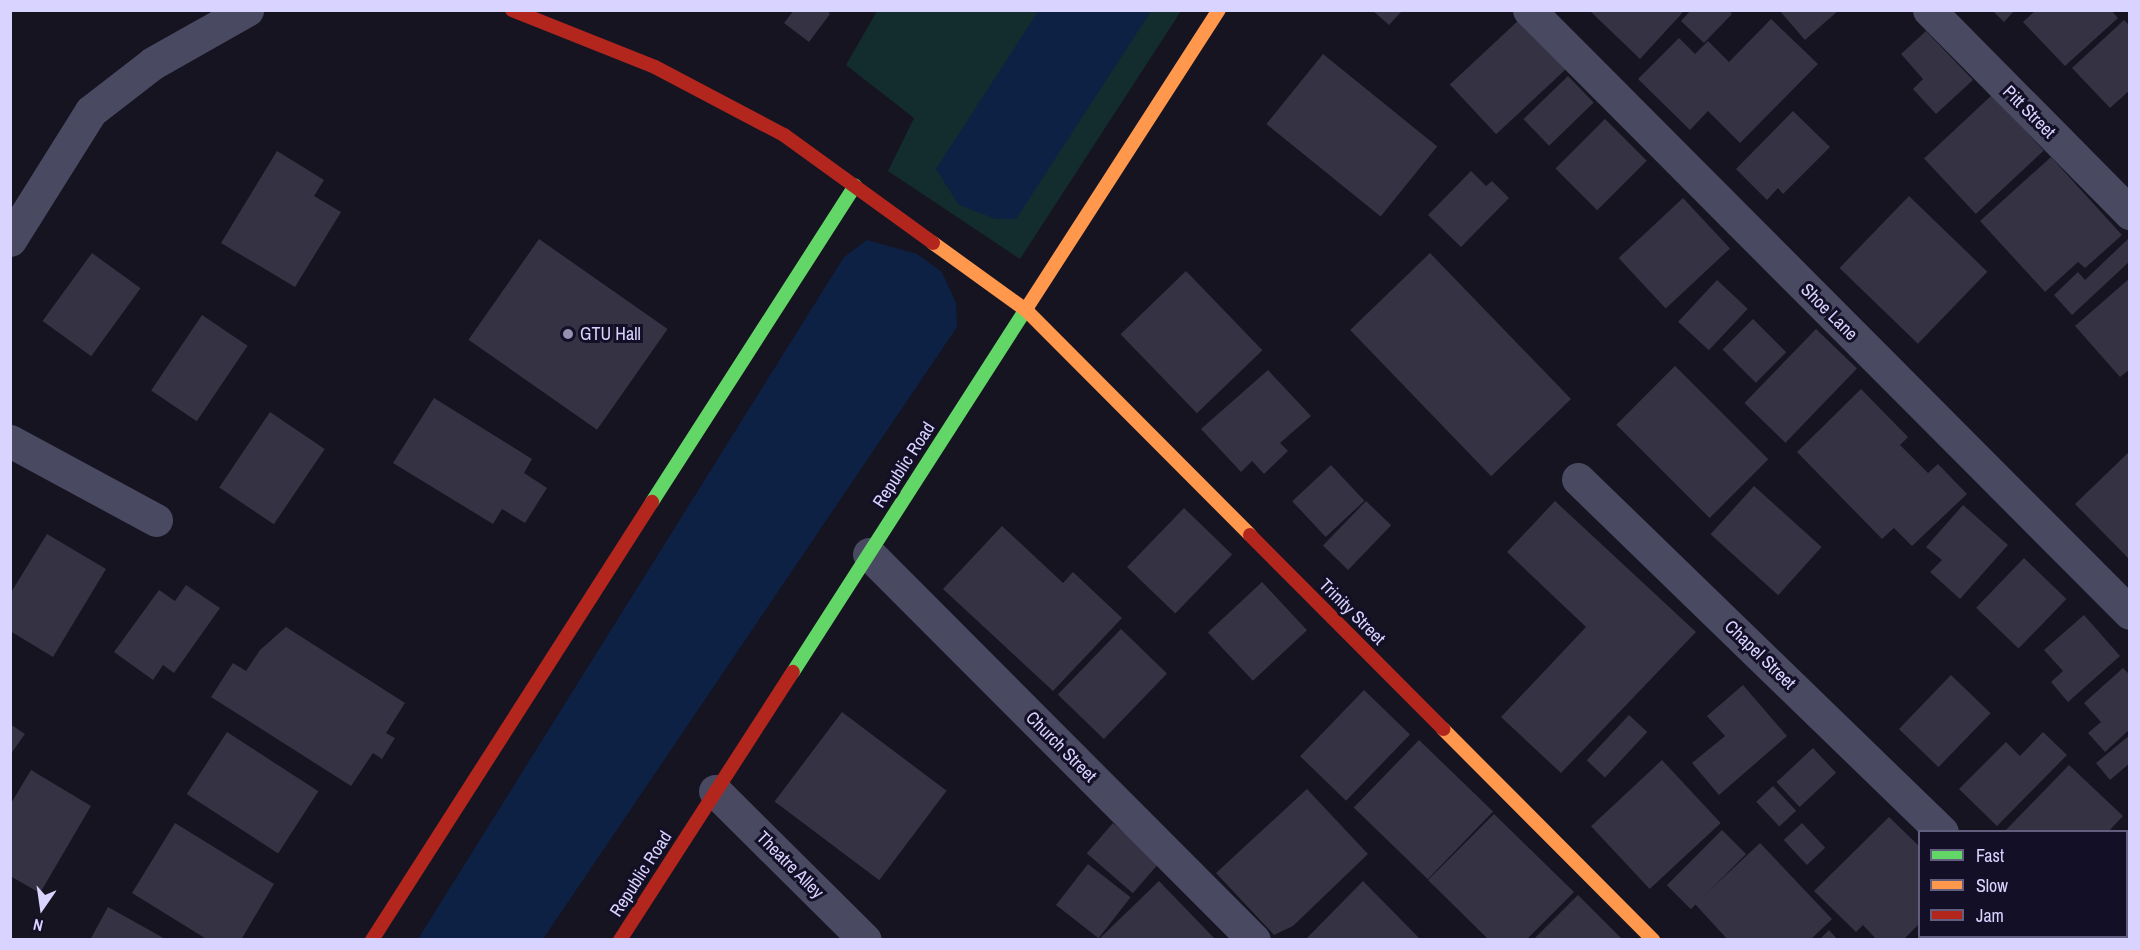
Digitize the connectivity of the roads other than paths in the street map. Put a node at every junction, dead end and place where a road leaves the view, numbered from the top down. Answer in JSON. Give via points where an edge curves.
{"nodes":[{"id":1,"x":247,"y":10,"type":"edge"},
{"id":2,"x":512,"y":10,"type":"edge"},
{"id":3,"x":1219,"y":10,"type":"edge"},
{"id":4,"x":1529,"y":10,"type":"edge"},
{"id":5,"x":1929,"y":10,"type":"edge"},
{"id":6,"x":855,"y":186,"type":"junction"},
{"id":7,"x":2130,"y":213,"type":"edge"},
{"id":8,"x":10,"y":240,"type":"edge"},
{"id":9,"x":1026,"y":310,"type":"junction"},
{"id":10,"x":10,"y":441,"type":"edge"},
{"id":11,"x":1578,"y":479,"type":"dead end"},
{"id":12,"x":156,"y":520,"type":"dead end"},
{"id":13,"x":868,"y":554,"type":"junction"},
{"id":14,"x":2130,"y":613,"type":"edge"},
{"id":15,"x":715,"y":791,"type":"junction"},
{"id":16,"x":1941,"y":830,"type":"edge"},
{"id":17,"x":372,"y":939,"type":"edge"},
{"id":18,"x":620,"y":939,"type":"edge"},
{"id":19,"x":865,"y":939,"type":"edge"},
{"id":20,"x":1254,"y":939,"type":"edge"},
{"id":21,"x":1653,"y":939,"type":"edge"}],
"edges":[{"from":1,"to":8,"type":"street","via":[[153,63],[91,111]]},
{"from":2,"to":6,"type":"street","name":"Trinity Street","via":[[655,67],[783,135]]},
{"from":3,"to":9,"type":"street","name":"Republic Road"},
{"from":4,"to":14,"type":"street","name":"Shoe Lane"},
{"from":5,"to":7,"type":"street","name":"Pitt Street"},
{"from":6,"to":9,"type":"street","name":"Trinity Street"},
{"from":6,"to":17,"type":"street"},
{"from":9,"to":13,"type":"street","name":"Republic Road"},
{"from":9,"to":21,"type":"street","name":"Trinity Street"},
{"from":10,"to":12,"type":"street"},
{"from":11,"to":16,"type":"street","name":"Chapel Street"},
{"from":13,"to":15,"type":"street","name":"Republic Road"},
{"from":13,"to":20,"type":"street","name":"Church Street"},
{"from":15,"to":18,"type":"street","name":"Republic Road"},
{"from":15,"to":19,"type":"street","name":"Theatre Alley"}]}
